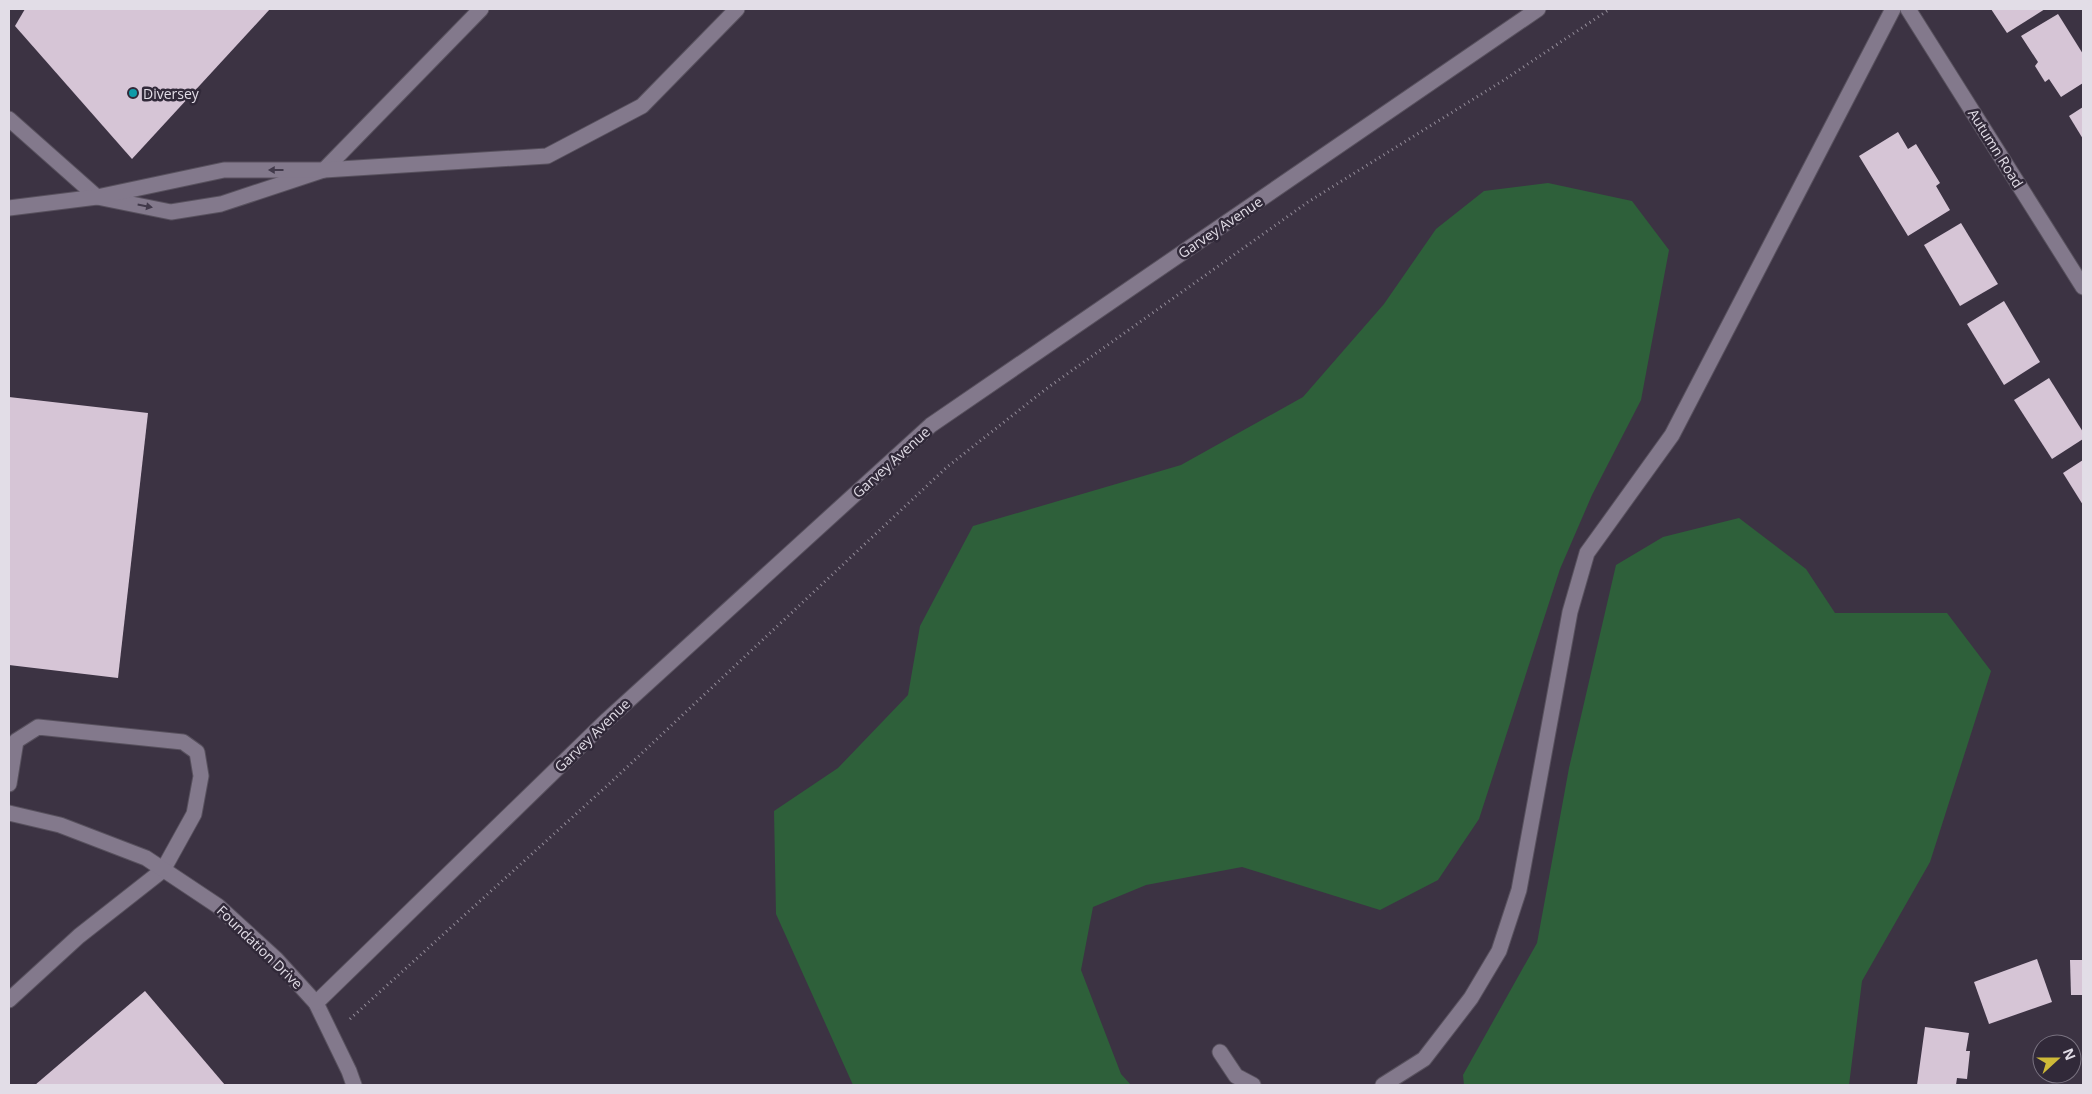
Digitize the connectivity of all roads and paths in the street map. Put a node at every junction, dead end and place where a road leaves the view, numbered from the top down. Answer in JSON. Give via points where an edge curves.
{"nodes":[{"id":1,"x":481,"y":9,"type":"edge"},
{"id":2,"x":737,"y":9,"type":"edge"},
{"id":3,"x":1538,"y":9,"type":"edge"},
{"id":4,"x":1610,"y":9,"type":"edge"},
{"id":5,"x":1893,"y":9,"type":"edge"},
{"id":6,"x":1908,"y":9,"type":"edge"},
{"id":7,"x":9,"y":119,"type":"edge"},
{"id":8,"x":324,"y":170,"type":"junction"},
{"id":9,"x":97,"y":197,"type":"junction"},
{"id":10,"x":9,"y":208,"type":"edge"},
{"id":11,"x":2083,"y":287,"type":"edge"},
{"id":12,"x":9,"y":784,"type":"edge"},
{"id":13,"x":9,"y":813,"type":"edge"},
{"id":14,"x":163,"y":870,"type":"junction"},
{"id":15,"x":9,"y":1000,"type":"edge"},
{"id":16,"x":316,"y":1003,"type":"junction"},
{"id":17,"x":332,"y":1036,"type":"junction"},
{"id":18,"x":1220,"y":1052,"type":"dead end"},
{"id":19,"x":354,"y":1085,"type":"edge"},
{"id":20,"x":1253,"y":1085,"type":"edge"},
{"id":21,"x":1383,"y":1085,"type":"edge"}],
"edges":[{"from":1,"to":8,"type":"street"},
{"from":2,"to":8,"type":"street","via":[[642,106],[548,156]]},
{"from":3,"to":16,"type":"street","name":"Garvey Avenue","via":[[932,425],[608,720]]},
{"from":4,"to":17,"type":"path","via":[[1504,80],[1308,202],[1046,389],[947,467],[609,784]]},
{"from":5,"to":21,"type":"street","via":[[1672,435],[1587,553],[1570,612],[1519,890],[1499,951],[1472,998],[1424,1059]]},
{"from":6,"to":11,"type":"street","name":"Autumn Road"},
{"from":7,"to":9,"type":"street"},
{"from":8,"to":9,"type":"street","one_way":true,"via":[[224,170]]},
{"from":9,"to":8,"type":"street","one_way":true,"via":[[171,212],[220,204]]},
{"from":9,"to":10,"type":"street"},
{"from":12,"to":14,"type":"street","via":[[16,741],[38,726],[184,742],[197,752],[201,776],[194,814]]},
{"from":13,"to":14,"type":"street","name":"Foundation Drive","via":[[60,825],[146,858]]},
{"from":14,"to":15,"type":"street","via":[[79,936]]},
{"from":14,"to":16,"type":"street","name":"Foundation Drive","via":[[218,906],[276,959]]},
{"from":16,"to":17,"type":"street","name":"Foundation Drive"},
{"from":17,"to":19,"type":"street","name":"Foundation Drive"},
{"from":18,"to":20,"type":"street","via":[[1236,1076]]}]}
